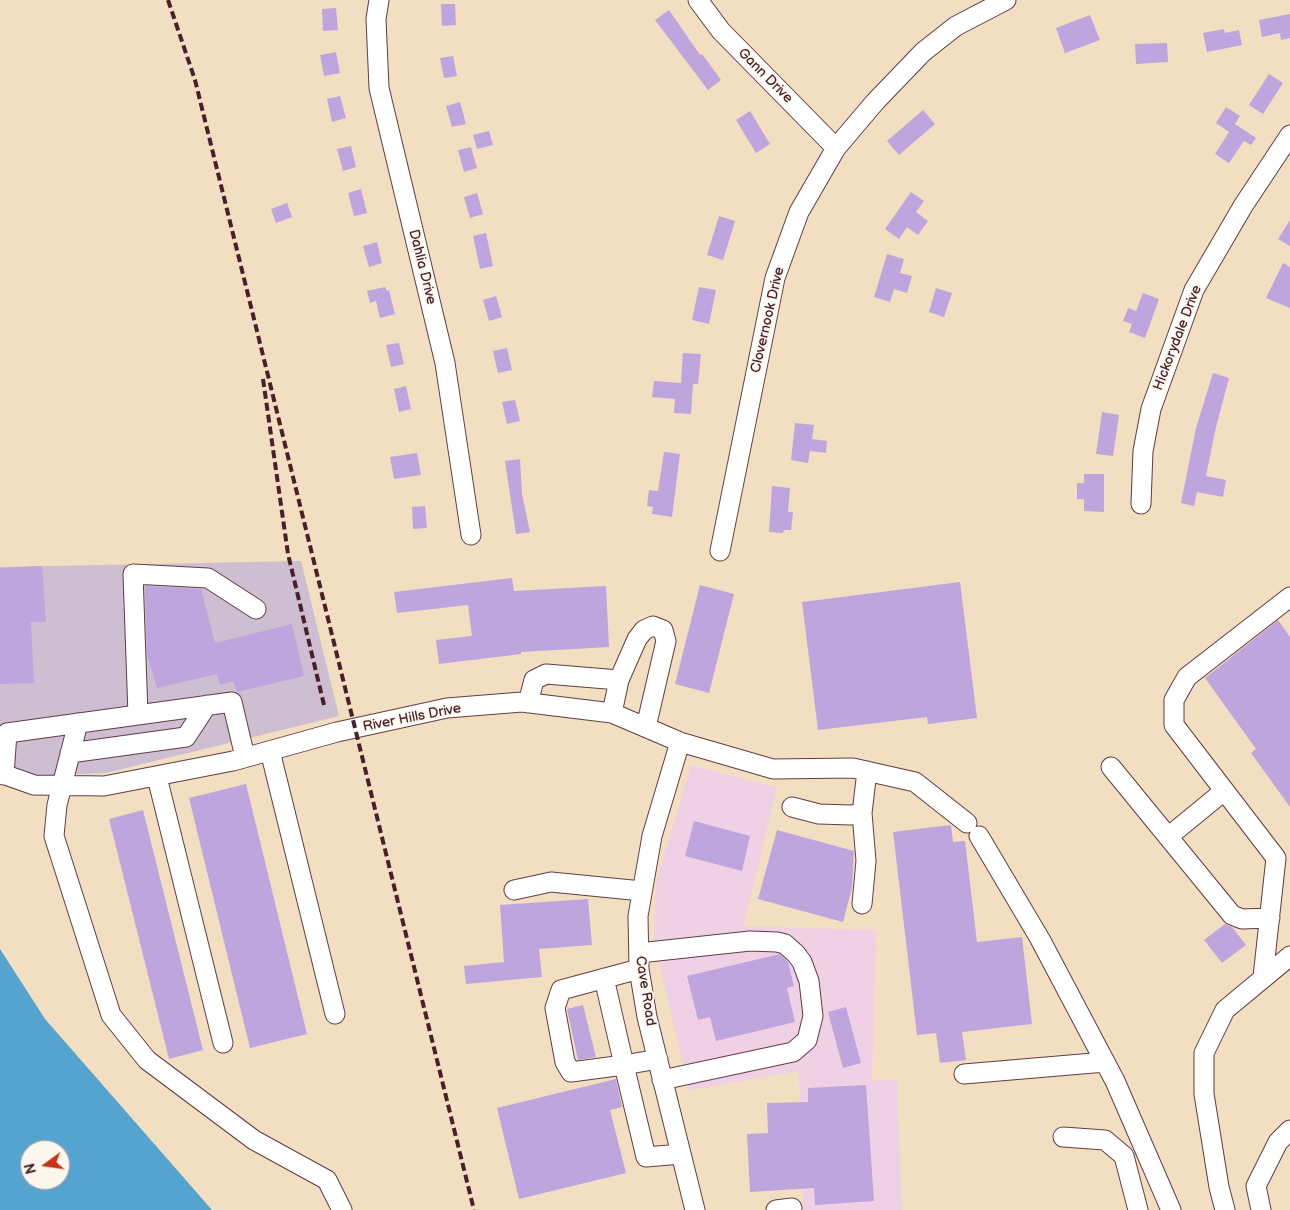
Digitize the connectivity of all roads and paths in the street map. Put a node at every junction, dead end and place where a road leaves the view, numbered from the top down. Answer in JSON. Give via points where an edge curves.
{"nodes":[{"id":1,"x":379,"y":0,"type":"edge"},
{"id":2,"x":698,"y":0,"type":"edge"},
{"id":3,"x":1006,"y":0,"type":"edge"},
{"id":4,"x":1290,"y":135,"type":"edge"},
{"id":5,"x":836,"y":148,"type":"junction"},
{"id":6,"x":1141,"y":504,"type":"dead end"},
{"id":7,"x":472,"y":535,"type":"dead end"},
{"id":8,"x":720,"y":551,"type":"dead end"},
{"id":9,"x":1290,"y":597,"type":"edge"},
{"id":10,"x":256,"y":609,"type":"dead end"},
{"id":11,"x":619,"y":680,"type":"junction"},
{"id":12,"x":528,"y":703,"type":"junction"},
{"id":13,"x":207,"y":705,"type":"junction"},
{"id":14,"x":612,"y":713,"type":"junction"},
{"id":15,"x":138,"y":715,"type":"junction"},
{"id":16,"x":78,"y":723,"type":"junction"},
{"id":17,"x":646,"y":727,"type":"junction"},
{"id":18,"x":680,"y":742,"type":"junction"},
{"id":19,"x":270,"y":751,"type":"junction"},
{"id":20,"x":70,"y":753,"type":"junction"},
{"id":21,"x":245,"y":757,"type":"junction"},
{"id":22,"x":1111,"y":767,"type":"dead end"},
{"id":23,"x":860,"y":769,"type":"junction"},
{"id":24,"x":2,"y":774,"type":"edge"},
{"id":25,"x":157,"y":777,"type":"junction"},
{"id":26,"x":63,"y":786,"type":"junction"},
{"id":27,"x":1224,"y":791,"type":"junction"},
{"id":28,"x":792,"y":807,"type":"dead end"},
{"id":29,"x":862,"y":813,"type":"junction"},
{"id":30,"x":1168,"y":837,"type":"junction"},
{"id":31,"x":514,"y":890,"type":"dead end"},
{"id":32,"x":642,"y":892,"type":"junction"},
{"id":33,"x":862,"y":904,"type":"dead end"},
{"id":34,"x":1270,"y":918,"type":"junction"},
{"id":35,"x":1290,"y":956,"type":"edge"},
{"id":36,"x":639,"y":961,"type":"junction"},
{"id":37,"x":1263,"y":977,"type":"junction"},
{"id":38,"x":604,"y":978,"type":"junction"},
{"id":39,"x":335,"y":1014,"type":"dead end"},
{"id":40,"x":223,"y":1043,"type":"dead end"},
{"id":41,"x":658,"y":1059,"type":"junction"},
{"id":42,"x":1105,"y":1062,"type":"junction"},
{"id":43,"x":624,"y":1065,"type":"junction"},
{"id":44,"x":964,"y":1074,"type":"dead end"},
{"id":45,"x":662,"y":1080,"type":"junction"},
{"id":46,"x":1290,"y":1130,"type":"edge"},
{"id":47,"x":1062,"y":1137,"type":"dead end"},
{"id":48,"x":681,"y":1154,"type":"junction"},
{"id":49,"x":342,"y":1210,"type":"edge"},
{"id":50,"x":695,"y":1210,"type":"edge"},
{"id":51,"x":1138,"y":1210,"type":"edge"},
{"id":52,"x":1171,"y":1210,"type":"edge"},
{"id":53,"x":1225,"y":1210,"type":"edge"},
{"id":54,"x":1261,"y":1210,"type":"edge"}],
"edges":[{"from":1,"to":7,"type":"street","name":"Dahlia Drive","via":[[376,19],[378,88],[445,363]]},
{"from":2,"to":5,"type":"street","name":"Gann Drive","via":[[721,30]]},
{"from":3,"to":5,"type":"street","name":"Clovernook Drive","via":[[956,26],[923,52]]},
{"from":4,"to":6,"type":"street","name":"Hickorydale Drive","via":[[1243,206],[1194,290],[1151,409],[1143,451]]},
{"from":5,"to":8,"type":"street","name":"Clovernook Drive","via":[[799,212],[775,278]]},
{"from":9,"to":27,"type":"street","via":[[1187,677],[1174,700],[1174,725]]},
{"from":10,"to":15,"type":"street","via":[[208,578],[133,574]]},
{"from":11,"to":12,"type":"street","via":[[546,674],[534,680]]},
{"from":11,"to":14,"type":"street"},
{"from":11,"to":17,"type":"street","via":[[644,630],[653,626],[663,630],[666,641]]},
{"from":12,"to":14,"type":"street","name":"River Hills Drive"},
{"from":12,"to":19,"type":"street","name":"River Hills Drive","via":[[447,708],[337,732]]},
{"from":13,"to":15,"type":"street"},
{"from":13,"to":20,"type":"street","via":[[186,737]]},
{"from":13,"to":21,"type":"street","via":[[232,702]]},
{"from":14,"to":17,"type":"street","name":"River Hills Drive"},
{"from":15,"to":16,"type":"street"},
{"from":16,"to":20,"type":"street"},
{"from":16,"to":24,"type":"street","via":[[7,733]]},
{"from":17,"to":18,"type":"street","name":"River Hills Drive"},
{"from":18,"to":23,"type":"street","name":"River Hills Drive","via":[[773,769]]},
{"from":18,"to":32,"type":"street","name":"Cave Road","via":[[652,836]]},
{"from":19,"to":21,"type":"street","name":"River Hills Drive"},
{"from":19,"to":39,"type":"street"},
{"from":20,"to":26,"type":"street"},
{"from":21,"to":25,"type":"street","name":"River Hills Drive"},
{"from":22,"to":30,"type":"street"},
{"from":23,"to":29,"type":"street"},
{"from":23,"to":42,"type":"street","name":"River Hills Drive","via":[[915,782],[973,830],[1040,939]]},
{"from":24,"to":26,"type":"street","name":"River Hills Drive","via":[[34,785]]},
{"from":25,"to":26,"type":"street","name":"River Hills Drive","via":[[104,786]]},
{"from":25,"to":40,"type":"street"},
{"from":26,"to":49,"type":"street","via":[[57,805],[54,836],[111,1015],[147,1060],[254,1140],[327,1180]]},
{"from":27,"to":30,"type":"street"},
{"from":27,"to":34,"type":"street","via":[[1276,858]]},
{"from":28,"to":29,"type":"street","via":[[819,814]]},
{"from":29,"to":33,"type":"street","via":[[866,861]]},
{"from":30,"to":34,"type":"street","via":[[1232,915],[1242,919]]},
{"from":31,"to":32,"type":"street","via":[[551,882]]},
{"from":32,"to":36,"type":"street","name":"Cave Road","via":[[638,916]]},
{"from":34,"to":37,"type":"street"},
{"from":35,"to":37,"type":"street"},
{"from":36,"to":38,"type":"street"},
{"from":36,"to":41,"type":"street","name":"Cave Road"},
{"from":36,"to":45,"type":"street","via":[[750,941],[777,942],[785,944],[796,954],[809,981],[813,1016],[807,1040],[793,1052]]},
{"from":37,"to":53,"type":"street","via":[[1225,1010],[1204,1053],[1204,1094]]},
{"from":38,"to":43,"type":"street"},
{"from":38,"to":43,"type":"street","via":[[561,990],[555,1008],[565,1062],[571,1072]]},
{"from":41,"to":43,"type":"street"},
{"from":41,"to":45,"type":"street","name":"Cave Road"},
{"from":42,"to":44,"type":"street"},
{"from":42,"to":52,"type":"street"},
{"from":43,"to":48,"type":"street","via":[[646,1157]]},
{"from":45,"to":48,"type":"street","name":"Cave Road"},
{"from":46,"to":54,"type":"street","via":[[1278,1142],[1256,1186]]},
{"from":47,"to":51,"type":"street","via":[[1105,1140],[1124,1156]]},
{"from":48,"to":50,"type":"street","name":"Cave Road"}]}
